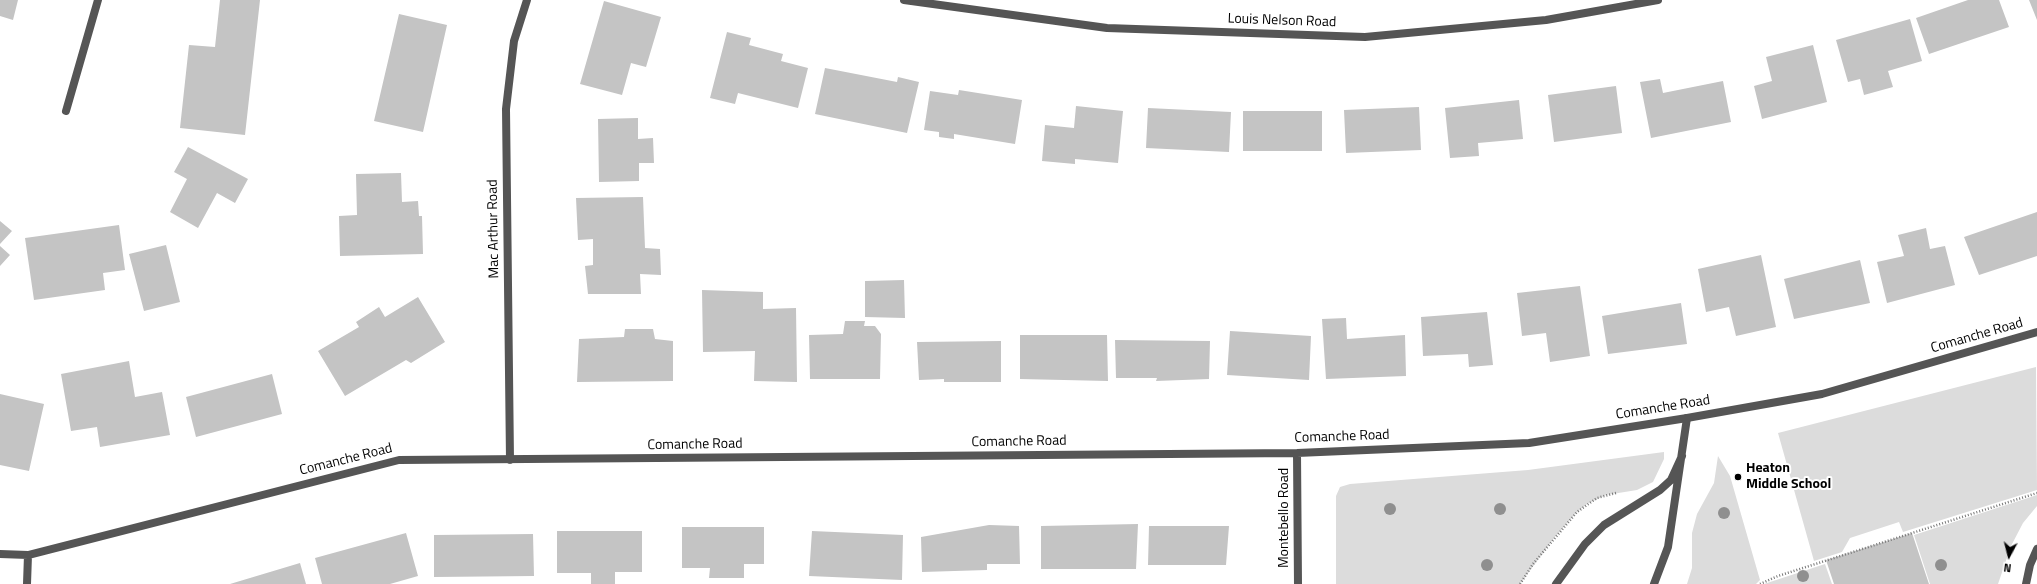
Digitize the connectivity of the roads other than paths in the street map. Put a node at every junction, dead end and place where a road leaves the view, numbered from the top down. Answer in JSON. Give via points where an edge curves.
{"nodes":[{"id":1,"x":98,"y":0,"type":"edge"},
{"id":2,"x":527,"y":0,"type":"edge"},
{"id":3,"x":904,"y":0,"type":"edge"},
{"id":4,"x":1658,"y":0,"type":"edge"},
{"id":5,"x":66,"y":111,"type":"dead end"},
{"id":6,"x":2037,"y":332,"type":"edge"},
{"id":7,"x":1687,"y":418,"type":"junction"},
{"id":8,"x":1297,"y":453,"type":"junction"},
{"id":9,"x":1682,"y":456,"type":"junction"},
{"id":10,"x":510,"y":460,"type":"junction"},
{"id":11,"x":2037,"y":550,"type":"edge"},
{"id":12,"x":0,"y":554,"type":"edge"},
{"id":13,"x":28,"y":555,"type":"junction"},
{"id":14,"x":27,"y":584,"type":"edge"},
{"id":15,"x":1298,"y":584,"type":"edge"},
{"id":16,"x":1556,"y":584,"type":"edge"},
{"id":17,"x":1654,"y":584,"type":"edge"},
{"id":18,"x":2026,"y":584,"type":"edge"}],
"edges":[{"from":1,"to":5,"type":"street"},
{"from":2,"to":10,"type":"street","name":"Mac Arthur Road","via":[[514,42],[506,109]]},
{"from":3,"to":4,"type":"street","name":"Louis Nelson Road","via":[[1107,28],[1365,37],[1546,20]]},
{"from":6,"to":7,"type":"street","name":"Comanche Road","via":[[1822,394]]},
{"from":7,"to":8,"type":"street","name":"Comanche Road","via":[[1529,443]]},
{"from":7,"to":9,"type":"street"},
{"from":8,"to":10,"type":"street","name":"Comanche Road"},
{"from":8,"to":15,"type":"street","name":"Montebello Road"},
{"from":9,"to":16,"type":"street","via":[[1671,480],[1660,490],[1604,525],[1585,544]]},
{"from":9,"to":17,"type":"street","via":[[1668,547]]},
{"from":10,"to":13,"type":"street","name":"Comanche Road","via":[[399,460]]},
{"from":11,"to":18,"type":"street","via":[[2030,565]]},
{"from":12,"to":13,"type":"street","name":"Comanche Road"},
{"from":13,"to":14,"type":"street"}]}
